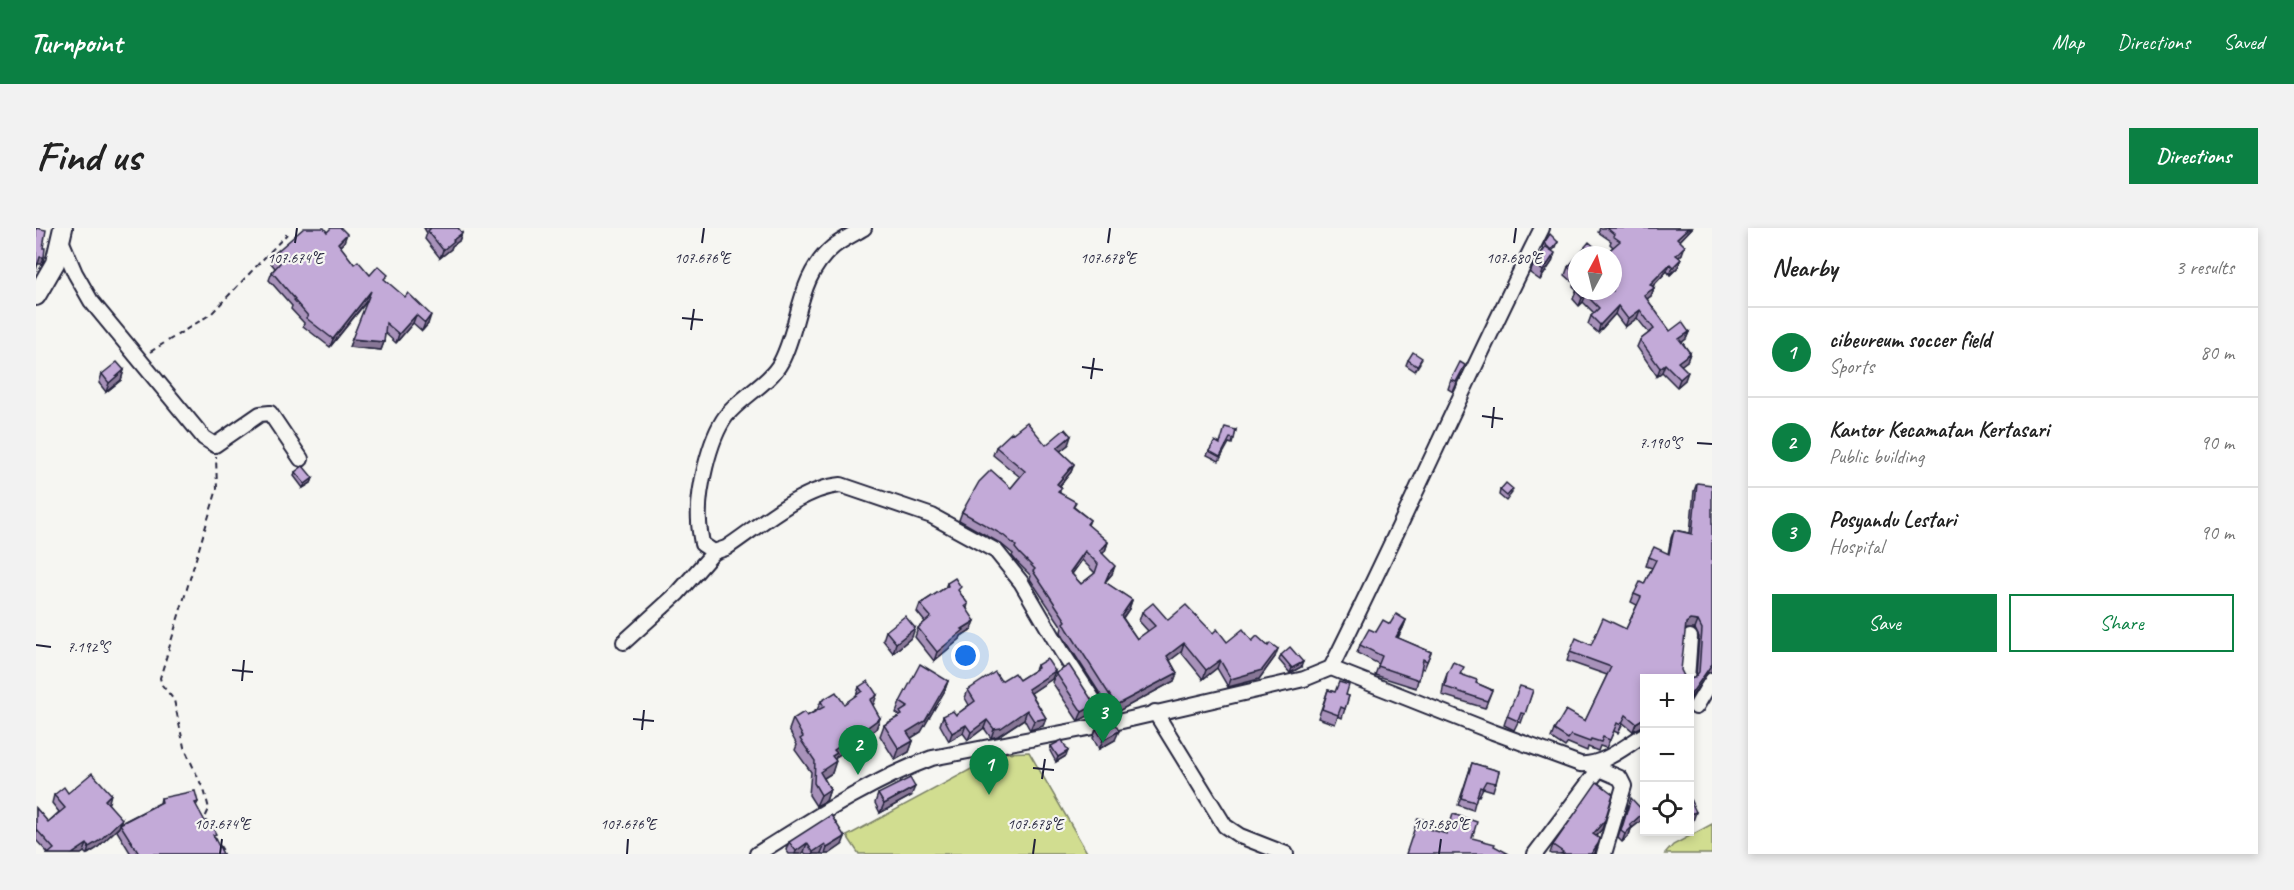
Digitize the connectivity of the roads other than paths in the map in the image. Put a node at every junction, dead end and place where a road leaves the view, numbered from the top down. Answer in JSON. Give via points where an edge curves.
{"nodes":[{"id":1,"x":864,"y":228,"type":"edge"},
{"id":2,"x":1542,"y":228,"type":"edge"},
{"id":3,"x":62,"y":234,"type":"edge"},
{"id":4,"x":36,"y":297,"type":"edge"},
{"id":5,"x":301,"y":459,"type":"dead end"},
{"id":6,"x":714,"y":552,"type":"junction"},
{"id":7,"x":1690,"y":637,"type":"dead end"},
{"id":8,"x":624,"y":642,"type":"dead end"},
{"id":9,"x":1331,"y":668,"type":"junction"},
{"id":10,"x":1687,"y":674,"type":"edge"},
{"id":11,"x":1712,"y":680,"type":"edge"},
{"id":12,"x":1712,"y":702,"type":"edge"},
{"id":13,"x":1694,"y":707,"type":"edge"},
{"id":14,"x":1694,"y":708,"type":"edge"},
{"id":15,"x":1155,"y":712,"type":"junction"},
{"id":16,"x":1109,"y":724,"type":"junction"},
{"id":17,"x":1640,"y":737,"type":"edge"},
{"id":18,"x":1594,"y":767,"type":"junction"},
{"id":19,"x":757,"y":854,"type":"edge"},
{"id":20,"x":1286,"y":854,"type":"edge"},
{"id":21,"x":1535,"y":854,"type":"edge"},
{"id":22,"x":1604,"y":854,"type":"edge"}],
"edges":[{"from":1,"to":6,"type":"street","via":[[833,247],[818,263],[805,286],[781,363],[726,416],[716,437],[704,476],[699,521],[702,544]]},
{"from":2,"to":9,"type":"street"},
{"from":3,"to":4,"type":"main road","via":[[55,263]]},
{"from":3,"to":5,"type":"street","via":[[75,273],[91,301],[204,438],[215,445],[264,412],[270,413]]},
{"from":6,"to":8,"type":"street","via":[[678,593]]},
{"from":6,"to":16,"type":"street","via":[[792,503],[831,485],[932,516],[996,551],[1006,562]]},
{"from":7,"to":10,"type":"street"},
{"from":9,"to":15,"type":"street","via":[[1304,679]]},
{"from":9,"to":18,"type":"street"},
{"from":11,"to":13,"type":"street"},
{"from":12,"to":14,"type":"street"},
{"from":15,"to":16,"type":"street"},
{"from":15,"to":20,"type":"street","via":[[1225,826]]},
{"from":16,"to":19,"type":"street","via":[[908,767]]},
{"from":17,"to":18,"type":"street"},
{"from":18,"to":21,"type":"street"},
{"from":18,"to":22,"type":"street","via":[[1620,778],[1624,786]]}]}
